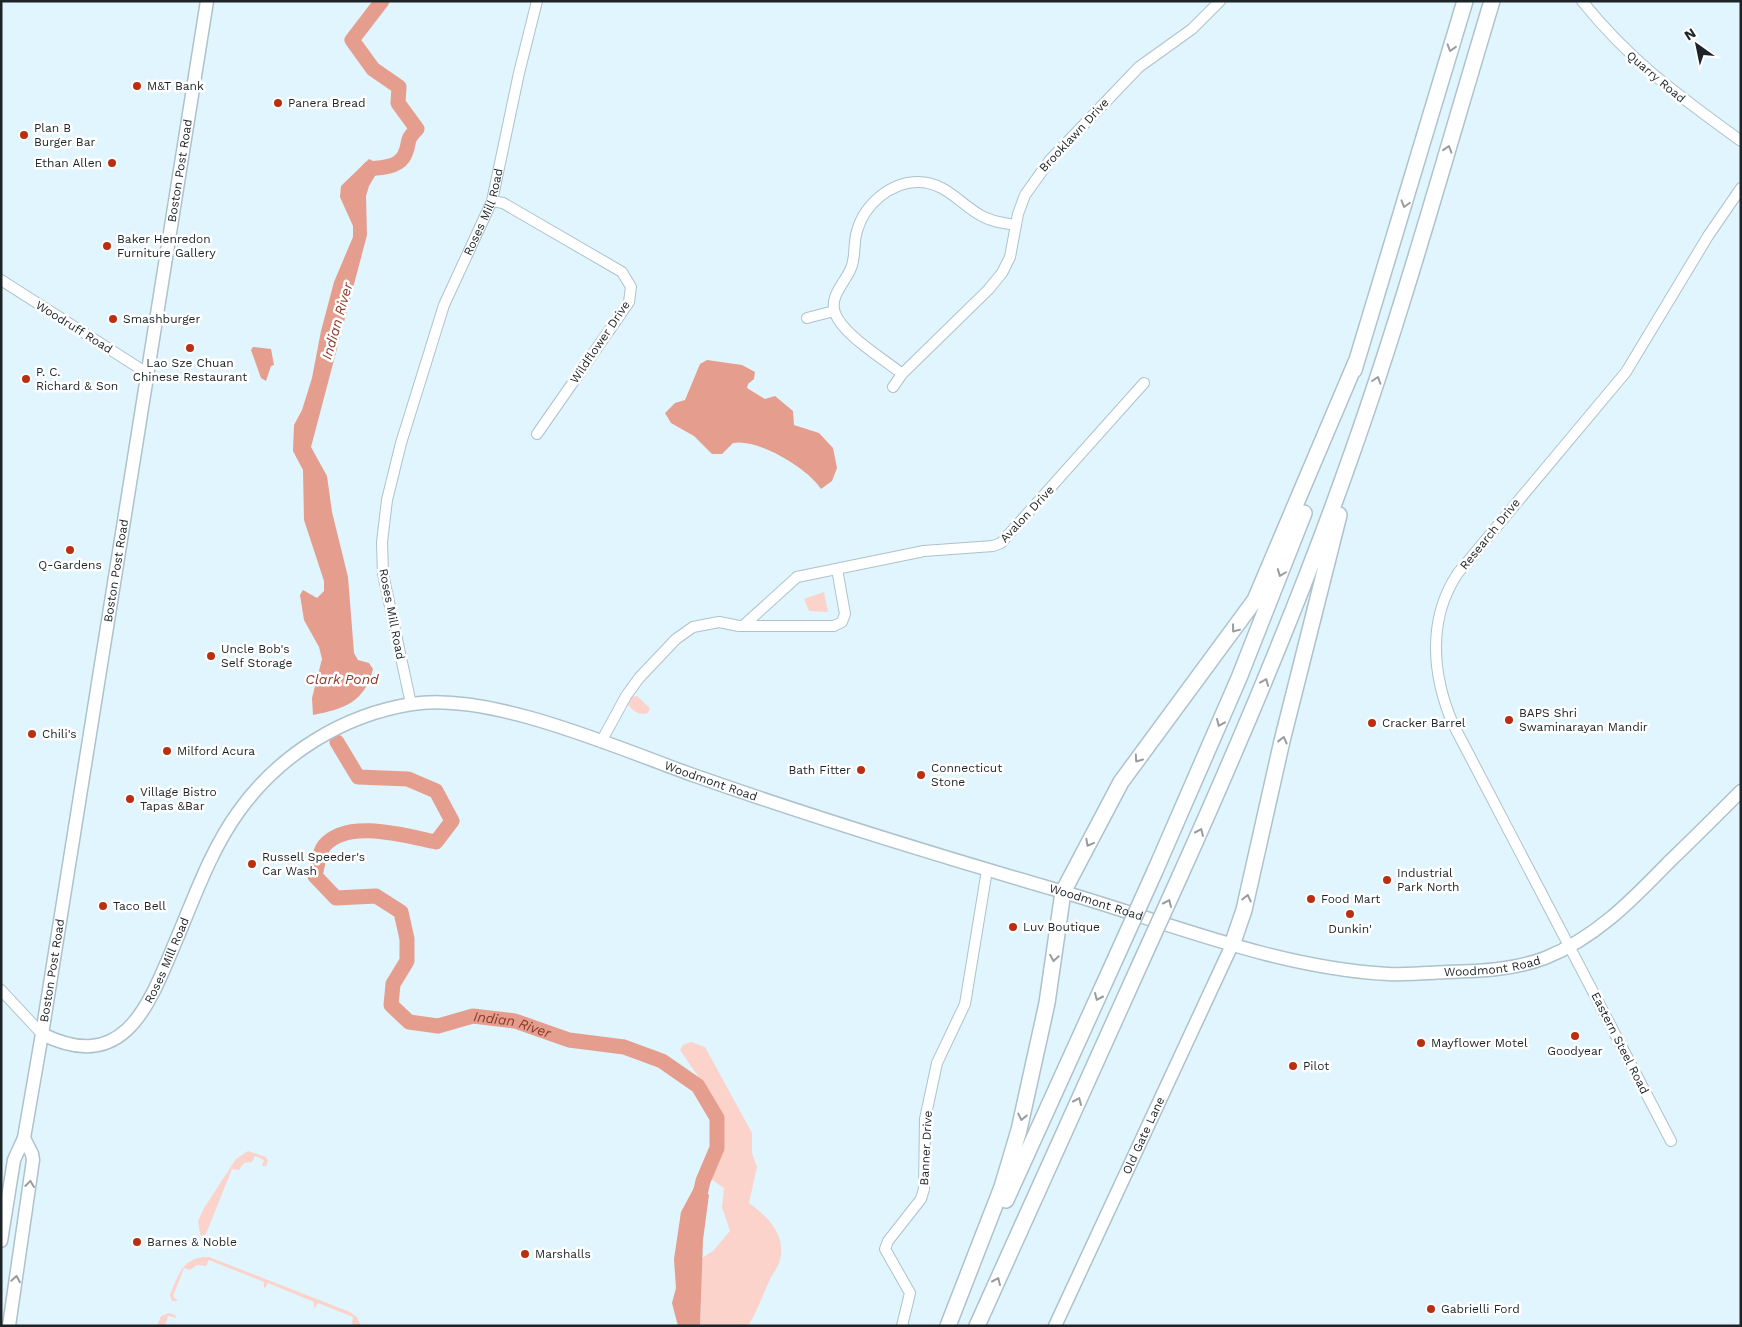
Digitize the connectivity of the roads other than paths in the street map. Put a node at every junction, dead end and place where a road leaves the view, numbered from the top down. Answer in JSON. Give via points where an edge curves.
{"nodes":[{"id":1,"x":207,"y":1,"type":"edge"},
{"id":2,"x":537,"y":1,"type":"edge"},
{"id":3,"x":1220,"y":1,"type":"edge"},
{"id":4,"x":1465,"y":1,"type":"edge"},
{"id":5,"x":1492,"y":1,"type":"edge"},
{"id":6,"x":1582,"y":1,"type":"edge"},
{"id":7,"x":1741,"y":140,"type":"edge"},
{"id":8,"x":1741,"y":188,"type":"edge"},
{"id":9,"x":492,"y":200,"type":"junction"},
{"id":10,"x":1016,"y":226,"type":"junction"},
{"id":11,"x":1,"y":280,"type":"edge"},
{"id":12,"x":834,"y":311,"type":"junction"},
{"id":13,"x":807,"y":318,"type":"dead end"},
{"id":14,"x":1356,"y":362,"type":"junction"},
{"id":15,"x":147,"y":373,"type":"junction"},
{"id":16,"x":902,"y":374,"type":"junction"},
{"id":17,"x":1144,"y":383,"type":"dead end"},
{"id":18,"x":893,"y":387,"type":"dead end"},
{"id":19,"x":1361,"y":426,"type":"junction"},
{"id":20,"x":537,"y":434,"type":"dead end"},
{"id":21,"x":837,"y":569,"type":"junction"},
{"id":22,"x":743,"y":626,"type":"junction"},
{"id":23,"x":411,"y":704,"type":"junction"},
{"id":24,"x":601,"y":742,"type":"junction"},
{"id":25,"x":1741,"y":791,"type":"edge"},
{"id":26,"x":987,"y":870,"type":"junction"},
{"id":27,"x":1063,"y":892,"type":"junction"},
{"id":28,"x":1232,"y":945,"type":"junction"},
{"id":29,"x":1570,"y":946,"type":"junction"},
{"id":30,"x":1,"y":990,"type":"edge"},
{"id":31,"x":42,"y":1034,"type":"junction"},
{"id":32,"x":24,"y":1138,"type":"junction"},
{"id":33,"x":1671,"y":1141,"type":"dead end"},
{"id":34,"x":24,"y":1232,"type":"junction"},
{"id":35,"x":2,"y":1235,"type":"edge"},
{"id":36,"x":9,"y":1326,"type":"edge"},
{"id":37,"x":902,"y":1326,"type":"edge"},
{"id":38,"x":948,"y":1326,"type":"edge"},
{"id":39,"x":977,"y":1326,"type":"edge"},
{"id":40,"x":1055,"y":1326,"type":"edge"}],
"edges":[{"from":1,"to":15,"type":"main road","name":"Boston Post Road"},
{"from":2,"to":9,"type":"street","name":"Roses Mill Road"},
{"from":3,"to":10,"type":"street","name":"Brooklawn Drive","via":[[1192,29],[1138,67],[1050,160],[1025,195]]},
{"from":4,"to":14,"type":"highway","one_way":true},
{"from":19,"to":5,"type":"highway","one_way":true,"via":[[1409,280]]},
{"from":6,"to":7,"type":"street","name":"Quarry Road","via":[[1615,40],[1647,70]]},
{"from":8,"to":29,"type":"street","name":"Research Drive","via":[[1708,236],[1626,372],[1466,561],[1445,597],[1440,616],[1436,657],[1443,702]]},
{"from":9,"to":20,"type":"street","name":"Wildflower Drive","via":[[503,203],[622,272],[631,287],[628,302]]},
{"from":9,"to":23,"type":"street","name":"Roses Mill Road","via":[[441,313],[387,500],[382,542],[383,574]]},
{"from":10,"to":12,"type":"street","via":[[981,216],[936,185],[918,182],[897,186],[879,198],[860,222],[854,241],[853,263],[837,293]]},
{"from":10,"to":16,"type":"street","name":"Brooklawn Drive","via":[[1010,257],[997,281]]},
{"from":11,"to":15,"type":"street","name":"Woodruff Road"},
{"from":12,"to":13,"type":"street"},
{"from":12,"to":16,"type":"street","via":[[847,329]]},
{"from":14,"to":27,"type":"highway","one_way":true,"via":[[1255,600],[1121,782]]},
{"from":14,"to":38,"type":"highway","one_way":true,"bridge":true,"via":[[1306,506],[1216,734]]},
{"from":15,"to":31,"type":"main road","name":"Boston Post Road"},
{"from":16,"to":18,"type":"street","name":"Brooklawn Drive"},
{"from":17,"to":21,"type":"street","name":"Avalon Drive","via":[[1001,543],[924,552]]},
{"from":28,"to":19,"type":"highway","one_way":true,"via":[[1244,910],[1282,741]]},
{"from":39,"to":19,"type":"highway","one_way":true,"bridge":true,"via":[[1180,876],[1284,635]]},
{"from":21,"to":22,"type":"street","name":"Avalon Drive","via":[[797,578]]},
{"from":21,"to":22,"type":"street","via":[[844,614],[838,625]]},
{"from":22,"to":24,"type":"street","via":[[709,622],[681,635],[639,678]]},
{"from":23,"to":24,"type":"main road","name":"Woodmont Road","via":[[450,703],[496,710]]},
{"from":23,"to":31,"type":"main road","name":"Roses Mill Road","via":[[373,714],[326,733],[289,758],[252,795],[214,853],[150,1001],[128,1029],[112,1040],[89,1045],[59,1042]]},
{"from":24,"to":26,"type":"main road","name":"Woodmont Road","via":[[821,819]]},
{"from":25,"to":29,"type":"main road","name":"Woodmont Road","via":[[1611,919]]},
{"from":26,"to":27,"type":"main road","name":"Woodmont Road"},
{"from":26,"to":37,"type":"street","name":"Banner Drive","via":[[965,1004],[937,1063],[925,1119],[922,1198],[885,1249],[910,1293]]},
{"from":27,"to":28,"type":"main road","name":"Woodmont Road"},
{"from":27,"to":38,"type":"highway","one_way":true,"via":[[1047,1004],[1019,1130],[1002,1187]]},
{"from":28,"to":29,"type":"main road","name":"Woodmont Road","via":[[1322,966],[1389,974],[1495,970],[1531,963]]},
{"from":28,"to":40,"type":"main road","name":"Old Gate Lane"},
{"from":29,"to":33,"type":"street","name":"Eastern Steel Road"},
{"from":30,"to":31,"type":"street"},
{"from":31,"to":32,"type":"main road","name":"Boston Post Road"},
{"from":34,"to":32,"type":"main road","one_way":true,"via":[[33,1160]]},
{"from":32,"to":35,"type":"main road","name":"Boston Post Road","via":[[16,1153]]},
{"from":34,"to":35,"type":"main road"},
{"from":36,"to":34,"type":"main road","one_way":true}]}
